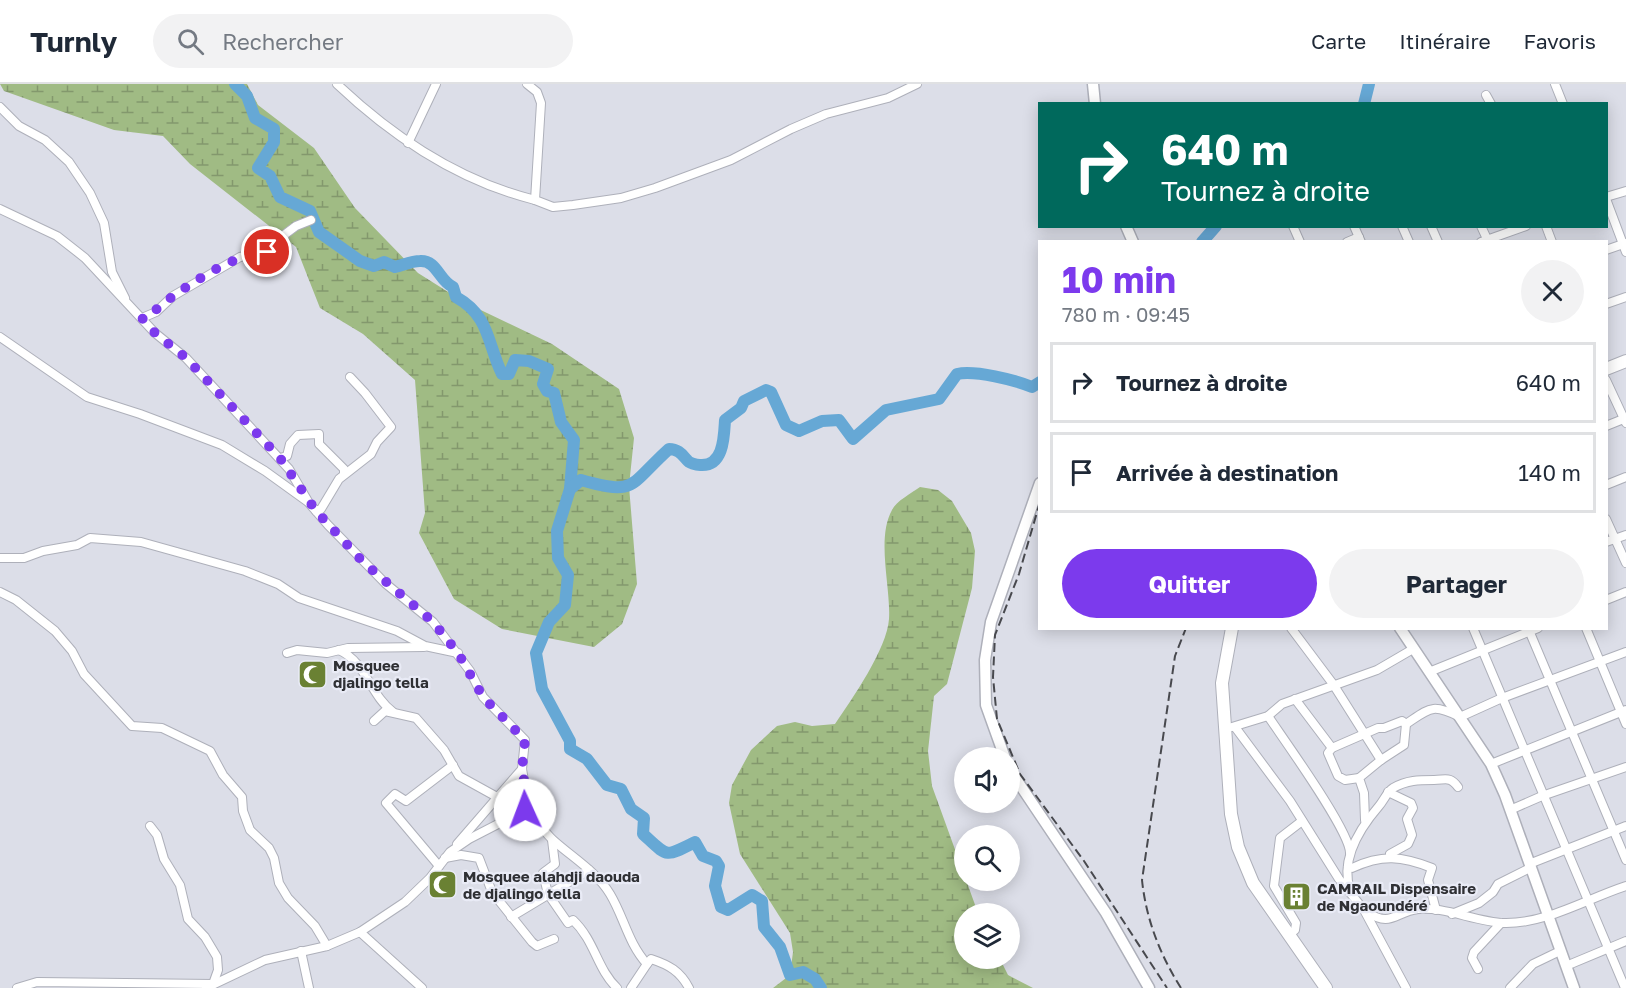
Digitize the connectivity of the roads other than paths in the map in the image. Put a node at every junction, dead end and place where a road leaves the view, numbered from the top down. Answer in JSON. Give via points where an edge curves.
{"nodes":[{"id":1,"x":337,"y":84,"type":"edge"},
{"id":2,"x":436,"y":84,"type":"edge"},
{"id":3,"x":527,"y":84,"type":"edge"},
{"id":4,"x":917,"y":84,"type":"edge"},
{"id":5,"x":1092,"y":84,"type":"edge"},
{"id":6,"x":1555,"y":84,"type":"edge"},
{"id":7,"x":1486,"y":95,"type":"dead end"},
{"id":8,"x":1095,"y":102,"type":"edge"},
{"id":9,"x":1490,"y":102,"type":"edge"},
{"id":10,"x":1562,"y":102,"type":"edge"},
{"id":11,"x":0,"y":107,"type":"edge"},
{"id":12,"x":408,"y":143,"type":"junction"},
{"id":13,"x":1626,"y":191,"type":"edge"},
{"id":14,"x":1608,"y":197,"type":"edge"},
{"id":15,"x":534,"y":200,"type":"junction"},
{"id":16,"x":1608,"y":203,"type":"edge"},
{"id":17,"x":0,"y":209,"type":"edge"},
{"id":18,"x":311,"y":220,"type":"dead end"},
{"id":19,"x":1521,"y":228,"type":"edge"},
{"id":20,"x":1488,"y":240,"type":"edge"},
{"id":21,"x":1625,"y":246,"type":"edge"},
{"id":22,"x":1608,"y":250,"type":"edge"},
{"id":23,"x":1626,"y":297,"type":"edge"},
{"id":24,"x":126,"y":302,"type":"junction"},
{"id":25,"x":1608,"y":303,"type":"edge"},
{"id":26,"x":142,"y":318,"type":"junction"},
{"id":27,"x":0,"y":338,"type":"edge"},
{"id":28,"x":1626,"y":361,"type":"edge"},
{"id":29,"x":1608,"y":368,"type":"edge"},
{"id":30,"x":350,"y":377,"type":"dead end"},
{"id":31,"x":1608,"y":384,"type":"edge"},
{"id":32,"x":1625,"y":420,"type":"edge"},
{"id":33,"x":1608,"y":425,"type":"edge"},
{"id":34,"x":280,"y":458,"type":"junction"},
{"id":35,"x":344,"y":474,"type":"junction"},
{"id":36,"x":1626,"y":477,"type":"edge"},
{"id":37,"x":1608,"y":484,"type":"edge"},
{"id":38,"x":1038,"y":489,"type":"edge"},
{"id":39,"x":309,"y":503,"type":"junction"},
{"id":40,"x":316,"y":511,"type":"junction"},
{"id":41,"x":1608,"y":523,"type":"edge"},
{"id":42,"x":1626,"y":535,"type":"edge"},
{"id":43,"x":1616,"y":539,"type":"junction"},
{"id":44,"x":1608,"y":542,"type":"edge"},
{"id":45,"x":0,"y":558,"type":"edge"},
{"id":46,"x":1626,"y":563,"type":"edge"},
{"id":47,"x":0,"y":592,"type":"edge"},
{"id":48,"x":1626,"y":592,"type":"edge"},
{"id":49,"x":1608,"y":599,"type":"edge"},
{"id":50,"x":1232,"y":630,"type":"edge"},
{"id":51,"x":1292,"y":630,"type":"edge"},
{"id":52,"x":1401,"y":630,"type":"edge"},
{"id":53,"x":1474,"y":630,"type":"edge"},
{"id":54,"x":1532,"y":630,"type":"edge"},
{"id":55,"x":1587,"y":630,"type":"edge"},
{"id":56,"x":425,"y":646,"type":"junction"},
{"id":57,"x":337,"y":649,"type":"junction"},
{"id":58,"x":1413,"y":649,"type":"junction"},
{"id":59,"x":1482,"y":649,"type":"junction"},
{"id":60,"x":1626,"y":652,"type":"edge"},
{"id":61,"x":287,"y":653,"type":"dead end"},
{"id":62,"x":458,"y":653,"type":"junction"},
{"id":63,"x":1601,"y":662,"type":"junction"},
{"id":64,"x":1429,"y":672,"type":"junction"},
{"id":65,"x":1552,"y":682,"type":"junction"},
{"id":66,"x":1333,"y":684,"type":"junction"},
{"id":67,"x":1502,"y":698,"type":"junction"},
{"id":68,"x":1295,"y":699,"type":"junction"},
{"id":69,"x":1623,"y":711,"type":"edge"},
{"id":70,"x":394,"y":712,"type":"junction"},
{"id":71,"x":1268,"y":716,"type":"junction"},
{"id":72,"x":1460,"y":717,"type":"junction"},
{"id":73,"x":374,"y":722,"type":"dead end"},
{"id":74,"x":1406,"y":724,"type":"junction"},
{"id":75,"x":1626,"y":724,"type":"edge"},
{"id":76,"x":1229,"y":727,"type":"junction"},
{"id":77,"x":1365,"y":732,"type":"junction"},
{"id":78,"x":1573,"y":732,"type":"junction"},
{"id":79,"x":1001,"y":747,"type":"edge"},
{"id":80,"x":1332,"y":748,"type":"junction"},
{"id":81,"x":1522,"y":750,"type":"junction"},
{"id":82,"x":1381,"y":759,"type":"junction"},
{"id":83,"x":1491,"y":764,"type":"junction"},
{"id":84,"x":453,"y":765,"type":"junction"},
{"id":85,"x":1626,"y":767,"type":"edge"},
{"id":86,"x":522,"y":769,"type":"junction"},
{"id":87,"x":1359,"y":778,"type":"junction"},
{"id":88,"x":1593,"y":780,"type":"junction"},
{"id":89,"x":1020,"y":785,"type":"edge"},
{"id":90,"x":1458,"y":787,"type":"dead end"},
{"id":91,"x":1388,"y":792,"type":"junction"},
{"id":92,"x":1542,"y":796,"type":"junction"},
{"id":93,"x":497,"y":797,"type":"junction"},
{"id":94,"x":525,"y":810,"type":"junction"},
{"id":95,"x":1510,"y":810,"type":"junction"},
{"id":96,"x":1365,"y":820,"type":"junction"},
{"id":97,"x":1302,"y":821,"type":"junction"},
{"id":98,"x":150,"y":826,"type":"dead end"},
{"id":99,"x":1626,"y":826,"type":"edge"},
{"id":100,"x":1615,"y":831,"type":"junction"},
{"id":101,"x":552,"y":840,"type":"junction"},
{"id":102,"x":1565,"y":848,"type":"junction"},
{"id":103,"x":448,"y":855,"type":"junction"},
{"id":104,"x":1350,"y":856,"type":"junction"},
{"id":105,"x":1391,"y":857,"type":"junction"},
{"id":106,"x":1626,"y":860,"type":"edge"},
{"id":107,"x":439,"y":866,"type":"junction"},
{"id":108,"x":1348,"y":866,"type":"junction"},
{"id":109,"x":1529,"y":866,"type":"junction"},
{"id":110,"x":589,"y":870,"type":"junction"},
{"id":111,"x":1339,"y":879,"type":"junction"},
{"id":112,"x":1626,"y":886,"type":"edge"},
{"id":113,"x":548,"y":894,"type":"junction"},
{"id":114,"x":1352,"y":896,"type":"junction"},
{"id":115,"x":1587,"y":899,"type":"junction"},
{"id":116,"x":1364,"y":910,"type":"junction"},
{"id":117,"x":1436,"y":910,"type":"junction"},
{"id":118,"x":1452,"y":914,"type":"junction"},
{"id":119,"x":511,"y":917,"type":"junction"},
{"id":120,"x":1547,"y":918,"type":"junction"},
{"id":121,"x":1501,"y":923,"type":"junction"},
{"id":122,"x":360,"y":932,"type":"junction"},
{"id":123,"x":1289,"y":934,"type":"junction"},
{"id":124,"x":554,"y":939,"type":"dead end"},
{"id":125,"x":1626,"y":942,"type":"edge"},
{"id":126,"x":327,"y":946,"type":"junction"},
{"id":127,"x":1608,"y":948,"type":"junction"},
{"id":128,"x":301,"y":951,"type":"junction"},
{"id":129,"x":1560,"y":951,"type":"junction"},
{"id":130,"x":647,"y":964,"type":"junction"},
{"id":131,"x":1566,"y":966,"type":"junction"},
{"id":132,"x":1478,"y":969,"type":"dead end"},
{"id":133,"x":210,"y":986,"type":"edge"},
{"id":134,"x":17,"y":988,"type":"edge"},
{"id":135,"x":309,"y":988,"type":"edge"},
{"id":136,"x":422,"y":988,"type":"edge"},
{"id":137,"x":617,"y":988,"type":"edge"},
{"id":138,"x":631,"y":988,"type":"edge"},
{"id":139,"x":689,"y":988,"type":"edge"},
{"id":140,"x":1149,"y":988,"type":"edge"},
{"id":141,"x":1326,"y":988,"type":"edge"},
{"id":142,"x":1406,"y":988,"type":"edge"},
{"id":143,"x":1510,"y":988,"type":"edge"},
{"id":144,"x":1574,"y":988,"type":"edge"},
{"id":145,"x":1625,"y":988,"type":"edge"}],
"edges":[{"from":1,"to":12,"type":"street"},
{"from":2,"to":12,"type":"street"},
{"from":3,"to":15,"type":"street","via":[[537,92],[541,103]]},
{"from":4,"to":15,"type":"street","via":[[888,98],[826,114],[731,160],[655,188],[621,198],[553,207]]},
{"from":5,"to":8,"type":"street"},
{"from":6,"to":10,"type":"street"},
{"from":7,"to":9,"type":"street"},
{"from":11,"to":24,"type":"street","via":[[19,126],[45,140],[69,162],[90,193],[104,223],[112,272]]},
{"from":12,"to":15,"type":"street","via":[[500,191]]},
{"from":13,"to":14,"type":"street"},
{"from":16,"to":21,"type":"street"},
{"from":17,"to":24,"type":"street","via":[[57,236],[85,258]]},
{"from":18,"to":26,"type":"street","via":[[284,236],[285,247],[240,257]]},
{"from":19,"to":20,"type":"street"},
{"from":21,"to":22,"type":"street"},
{"from":23,"to":25,"type":"street"},
{"from":24,"to":26,"type":"street"},
{"from":26,"to":34,"type":"street","via":[[186,358]]},
{"from":27,"to":39,"type":"street","via":[[87,397],[222,445]]},
{"from":28,"to":29,"type":"main road"},
{"from":30,"to":35,"type":"street","via":[[391,427],[371,454]]},
{"from":31,"to":32,"type":"street"},
{"from":32,"to":33,"type":"street"},
{"from":34,"to":35,"type":"street","via":[[287,456],[298,435],[319,434],[319,444],[344,469]]},
{"from":34,"to":39,"type":"street"},
{"from":35,"to":40,"type":"street"},
{"from":36,"to":37,"type":"street"},
{"from":38,"to":79,"type":"street","via":[[991,622],[985,660],[986,705]]},
{"from":39,"to":40,"type":"street"},
{"from":40,"to":62,"type":"street","via":[[386,584],[433,622]]},
{"from":41,"to":43,"type":"street"},
{"from":42,"to":43,"type":"street"},
{"from":43,"to":44,"type":"street"},
{"from":43,"to":46,"type":"street"},
{"from":45,"to":56,"type":"street","via":[[24,558],[77,546],[90,538],[141,542],[245,571],[278,584],[298,598],[397,631]]},
{"from":47,"to":126,"type":"street","via":[[55,631],[84,674],[132,726],[162,728],[210,751],[223,776],[242,797],[250,830],[269,848],[279,883]]},
{"from":48,"to":49,"type":"street"},
{"from":50,"to":76,"type":"main road","via":[[1222,683]]},
{"from":51,"to":66,"type":"street"},
{"from":52,"to":58,"type":"street"},
{"from":53,"to":59,"type":"street"},
{"from":54,"to":59,"type":"street"},
{"from":54,"to":65,"type":"street"},
{"from":55,"to":63,"type":"street"},
{"from":56,"to":57,"type":"street"},
{"from":56,"to":62,"type":"street"},
{"from":57,"to":61,"type":"street","via":[[327,653]]},
{"from":57,"to":70,"type":"street","via":[[359,665]]},
{"from":58,"to":64,"type":"street"},
{"from":58,"to":66,"type":"street","via":[[1377,670]]},
{"from":59,"to":64,"type":"street"},
{"from":59,"to":67,"type":"street"},
{"from":60,"to":63,"type":"street"},
{"from":62,"to":86,"type":"street","via":[[483,697],[525,740]]},
{"from":63,"to":65,"type":"street"},
{"from":63,"to":69,"type":"street"},
{"from":64,"to":72,"type":"street"},
{"from":65,"to":67,"type":"street"},
{"from":65,"to":78,"type":"street"},
{"from":66,"to":68,"type":"street"},
{"from":66,"to":77,"type":"street"},
{"from":67,"to":72,"type":"street"},
{"from":67,"to":81,"type":"street"},
{"from":68,"to":71,"type":"street"},
{"from":68,"to":80,"type":"street"},
{"from":69,"to":75,"type":"street"},
{"from":69,"to":78,"type":"street"},
{"from":70,"to":73,"type":"street","via":[[380,713]]},
{"from":70,"to":84,"type":"street","via":[[418,721],[433,735]]},
{"from":71,"to":76,"type":"street"},
{"from":71,"to":104,"type":"street","via":[[1344,832]]},
{"from":72,"to":74,"type":"street","via":[[1432,707]]},
{"from":72,"to":83,"type":"street"},
{"from":74,"to":77,"type":"street","via":[[1402,721]]},
{"from":74,"to":82,"type":"street","via":[[1404,745]]},
{"from":76,"to":97,"type":"street"},
{"from":76,"to":123,"type":"main road","via":[[1231,814],[1238,847],[1253,883]]},
{"from":77,"to":80,"type":"street"},
{"from":77,"to":82,"type":"street"},
{"from":78,"to":81,"type":"street"},
{"from":78,"to":88,"type":"street"},
{"from":80,"to":87,"type":"street","via":[[1328,753],[1338,776],[1345,780]]},
{"from":81,"to":83,"type":"street"},
{"from":81,"to":92,"type":"street"},
{"from":82,"to":87,"type":"street"},
{"from":83,"to":95,"type":"street"},
{"from":84,"to":93,"type":"street","via":[[463,780]]},
{"from":84,"to":107,"type":"street","via":[[406,801],[395,794],[386,803]]},
{"from":85,"to":88,"type":"street"},
{"from":86,"to":93,"type":"street"},
{"from":86,"to":94,"type":"street"},
{"from":87,"to":96,"type":"street"},
{"from":88,"to":92,"type":"street"},
{"from":88,"to":100,"type":"street"},
{"from":89,"to":140,"type":"street","via":[[1106,913]]},
{"from":90,"to":91,"type":"street","via":[[1446,778],[1414,779]]},
{"from":91,"to":96,"type":"street"},
{"from":91,"to":105,"type":"street","via":[[1411,803],[1413,808],[1407,819],[1412,835],[1408,844]]},
{"from":92,"to":95,"type":"street"},
{"from":92,"to":102,"type":"street"},
{"from":93,"to":103,"type":"street"},
{"from":94,"to":101,"type":"street"},
{"from":94,"to":103,"type":"street","via":[[469,839]]},
{"from":95,"to":109,"type":"street"},
{"from":96,"to":104,"type":"street"},
{"from":97,"to":111,"type":"street"},
{"from":97,"to":123,"type":"street","via":[[1280,838],[1274,886],[1296,923]]},
{"from":98,"to":133,"type":"street","via":[[180,885],[188,919],[217,957],[218,970]]},
{"from":99,"to":100,"type":"street"},
{"from":100,"to":102,"type":"street"},
{"from":100,"to":106,"type":"street"},
{"from":101,"to":110,"type":"street"},
{"from":101,"to":113,"type":"street","via":[[555,864],[543,873]]},
{"from":102,"to":109,"type":"street"},
{"from":102,"to":115,"type":"street"},
{"from":103,"to":107,"type":"street"},
{"from":103,"to":119,"type":"street","via":[[479,858],[492,892]]},
{"from":104,"to":108,"type":"street"},
{"from":104,"to":111,"type":"street"},
{"from":105,"to":108,"type":"street"},
{"from":105,"to":117,"type":"street","via":[[1414,860],[1432,868],[1428,880]]},
{"from":107,"to":122,"type":"street","via":[[405,902]]},
{"from":108,"to":114,"type":"street","via":[[1346,879]]},
{"from":109,"to":118,"type":"street","via":[[1498,884],[1479,903]]},
{"from":109,"to":120,"type":"street"},
{"from":110,"to":113,"type":"street"},
{"from":110,"to":130,"type":"street","via":[[610,894]]},
{"from":111,"to":114,"type":"street"},
{"from":112,"to":115,"type":"street"},
{"from":113,"to":119,"type":"street"},
{"from":113,"to":137,"type":"street","via":[[568,924],[573,920],[586,932],[607,977]]},
{"from":114,"to":116,"type":"street"},
{"from":115,"to":120,"type":"street"},
{"from":115,"to":127,"type":"street"},
{"from":116,"to":117,"type":"street","via":[[1392,920],[1417,909]]},
{"from":116,"to":142,"type":"street"},
{"from":117,"to":118,"type":"street"},
{"from":118,"to":121,"type":"street"},
{"from":119,"to":124,"type":"street","via":[[537,946]]},
{"from":120,"to":121,"type":"street"},
{"from":120,"to":129,"type":"street"},
{"from":121,"to":132,"type":"street","via":[[1474,952],[1472,957]]},
{"from":122,"to":126,"type":"street"},
{"from":122,"to":136,"type":"street"},
{"from":123,"to":141,"type":"main road"},
{"from":125,"to":127,"type":"street"},
{"from":126,"to":128,"type":"street"},
{"from":127,"to":131,"type":"street"},
{"from":127,"to":145,"type":"street"},
{"from":128,"to":133,"type":"street","via":[[265,960]]},
{"from":128,"to":135,"type":"street"},
{"from":129,"to":131,"type":"street"},
{"from":129,"to":143,"type":"street","via":[[1533,964]]},
{"from":130,"to":138,"type":"street"},
{"from":130,"to":139,"type":"street","via":[[651,959],[667,965],[682,974]]},
{"from":131,"to":144,"type":"street"},
{"from":133,"to":134,"type":"street","via":[[37,982]]}]}
